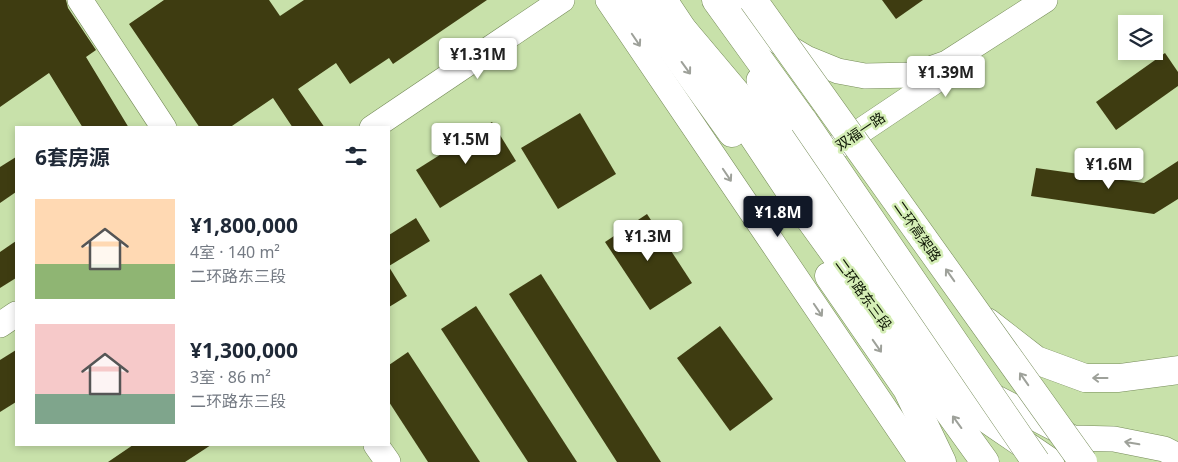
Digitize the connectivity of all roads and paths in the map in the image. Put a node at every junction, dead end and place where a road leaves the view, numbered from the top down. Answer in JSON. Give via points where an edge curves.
{"nodes":[{"id":1,"x":80,"y":0,"type":"edge"},
{"id":2,"x":562,"y":0,"type":"edge"},
{"id":3,"x":608,"y":0,"type":"edge"},
{"id":4,"x":637,"y":0,"type":"edge"},
{"id":5,"x":663,"y":0,"type":"edge"},
{"id":6,"x":706,"y":0,"type":"edge"},
{"id":7,"x":716,"y":0,"type":"edge"},
{"id":8,"x":731,"y":0,"type":"edge"},
{"id":9,"x":753,"y":0,"type":"edge"},
{"id":10,"x":1045,"y":0,"type":"edge"},
{"id":11,"x":1057,"y":0,"type":"edge"},
{"id":12,"x":684,"y":31,"type":"junction"},
{"id":13,"x":163,"y":126,"type":"edge"},
{"id":14,"x":375,"y":126,"type":"edge"},
{"id":15,"x":813,"y":163,"type":"junction"},
{"id":16,"x":15,"y":315,"type":"edge"},
{"id":17,"x":978,"y":315,"type":"junction"},
{"id":18,"x":0,"y":325,"type":"edge"},
{"id":19,"x":1178,"y":370,"type":"edge"},
{"id":20,"x":377,"y":446,"type":"edge"},
{"id":21,"x":1178,"y":456,"type":"edge"},
{"id":22,"x":388,"y":462,"type":"edge"},
{"id":23,"x":921,"y":462,"type":"edge"},
{"id":24,"x":942,"y":462,"type":"edge"},
{"id":25,"x":985,"y":462,"type":"edge"},
{"id":26,"x":1036,"y":462,"type":"edge"},
{"id":27,"x":1050,"y":462,"type":"edge"},
{"id":28,"x":1083,"y":462,"type":"edge"}],
"edges":[{"from":1,"to":13,"type":"street"},
{"from":2,"to":14,"type":"street"},
{"from":3,"to":23,"type":"street","one_way":true},
{"from":4,"to":24,"type":"main road","name":"二环路东三段","one_way":true,"via":[[753,161],[906,389]]},
{"from":5,"to":12,"type":"main road","name":"二环路东三段"},
{"from":6,"to":15,"type":"street"},
{"from":7,"to":26,"type":"main road","bridge":true,"via":[[833,163]]},
{"from":8,"to":10,"type":"street","bridge":true,"via":[[778,42],[806,58],[838,71],[865,76],[913,75],[946,63]]},
{"from":17,"to":9,"type":"main road","name":"二环高架路","one_way":true,"bridge":true},
{"from":11,"to":15,"type":"street","name":"双福一路"},
{"from":25,"to":12,"type":"main road","name":"二环路东三段","one_way":true,"via":[[791,193]]},
{"from":12,"to":27,"type":"main road","bridge":true,"via":[[769,132],[981,415]]},
{"from":21,"to":15,"type":"street","one_way":true,"via":[[1164,449],[1114,439],[1073,438],[983,391],[940,338]]},
{"from":16,"to":18,"type":"street"},
{"from":19,"to":17,"type":"main road","one_way":true,"bridge":true,"via":[[1119,378],[1085,378],[1036,360]]},
{"from":28,"to":17,"type":"main road","name":"二环高架路","one_way":true,"bridge":true},
{"from":20,"to":22,"type":"street"}]}
